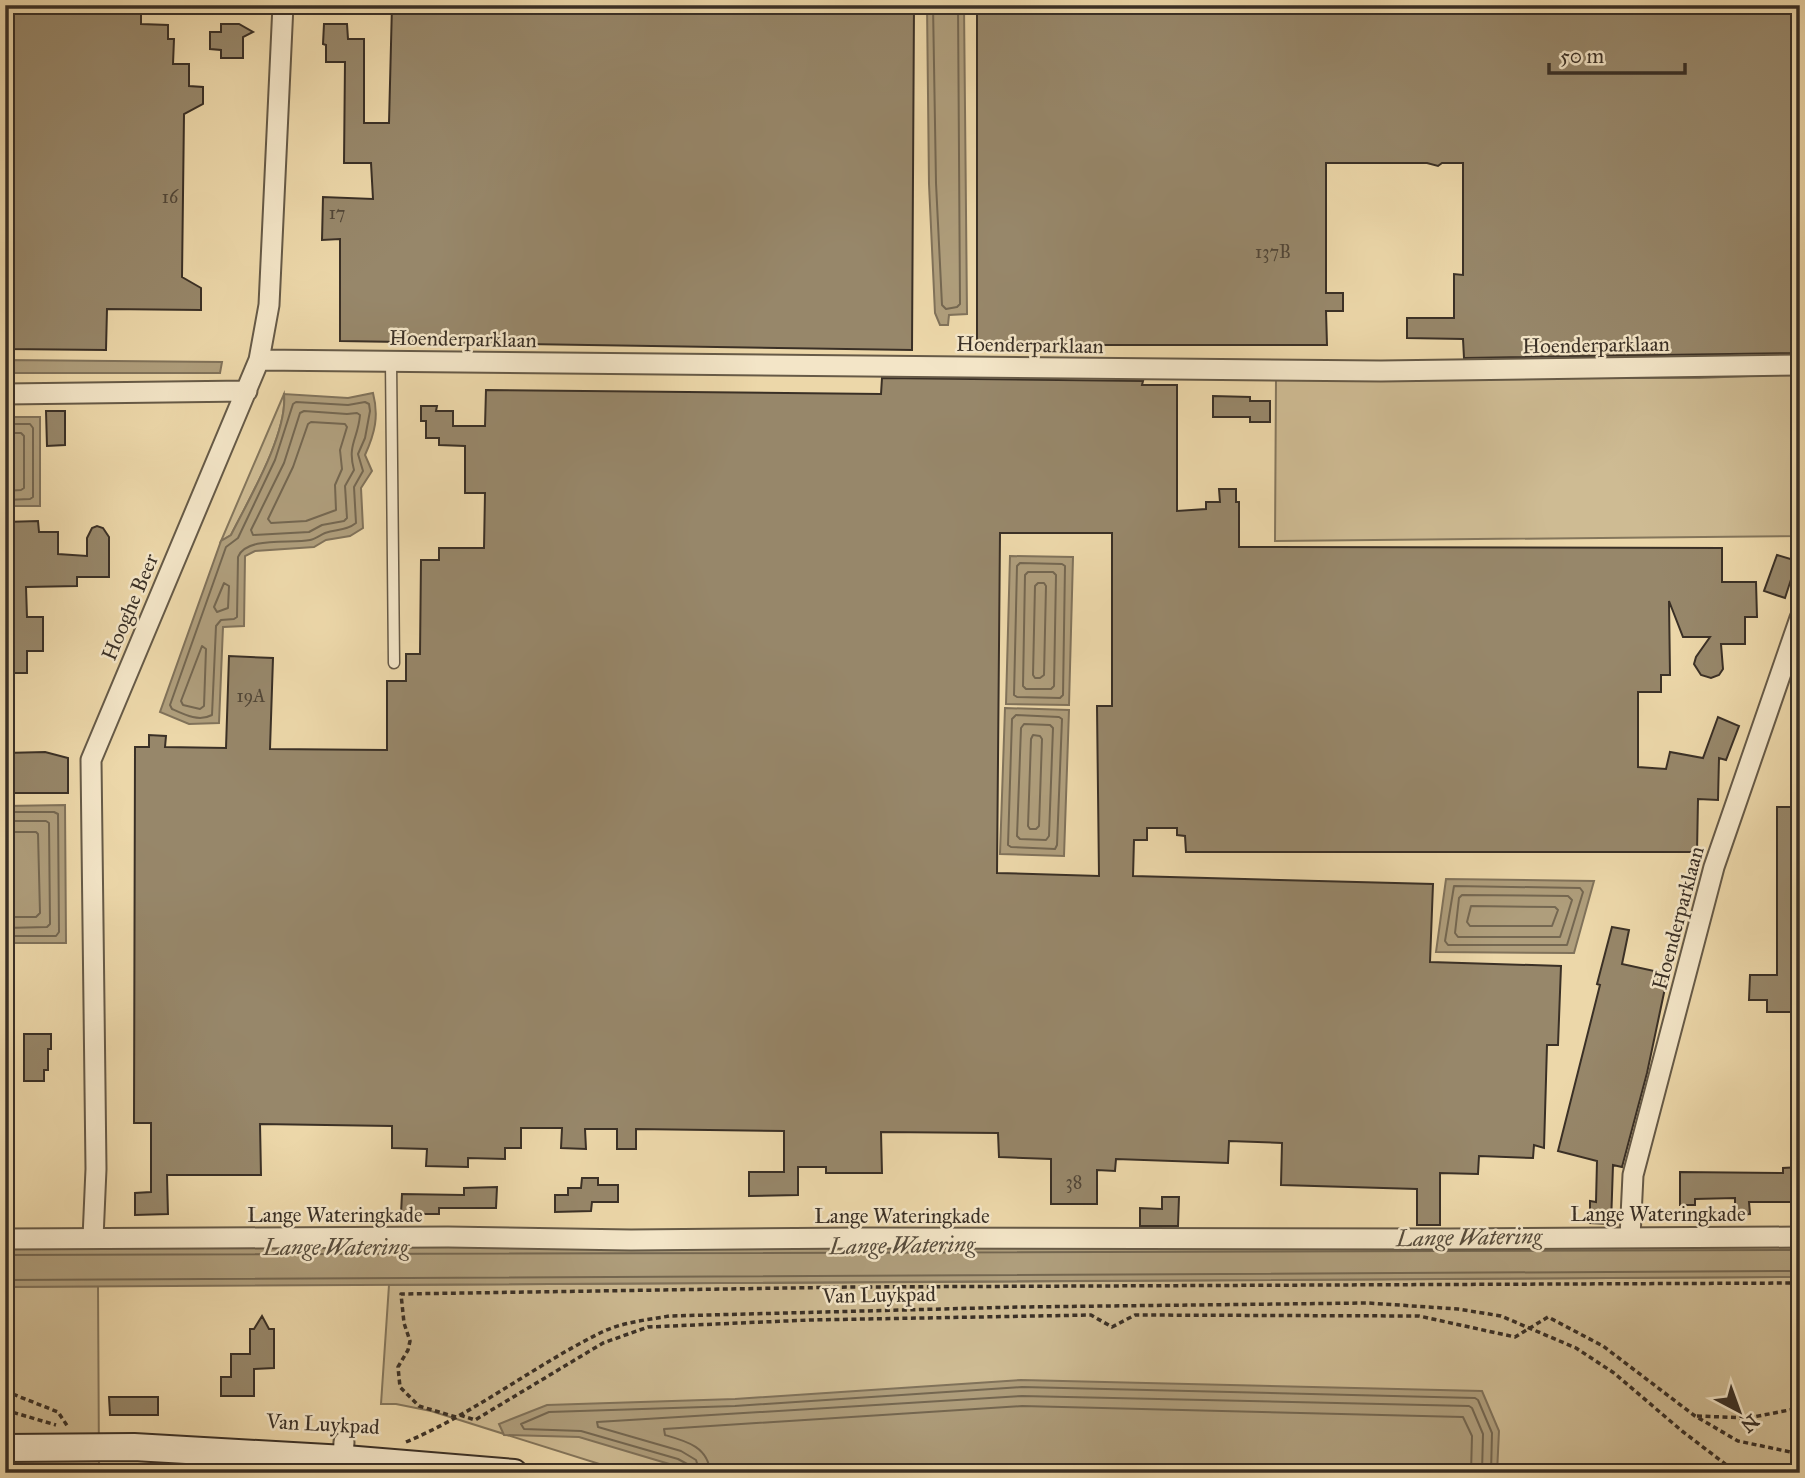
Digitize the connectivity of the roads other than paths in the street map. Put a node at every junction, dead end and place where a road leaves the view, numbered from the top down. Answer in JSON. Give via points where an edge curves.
{"nodes":[{"id":1,"x":283,"y":5,"type":"edge"},
{"id":2,"x":259,"y":360,"type":"junction"},
{"id":3,"x":391,"y":361,"type":"junction"},
{"id":4,"x":1800,"y":365,"type":"edge"},
{"id":5,"x":247,"y":391,"type":"junction"},
{"id":6,"x":5,"y":394,"type":"edge"},
{"id":7,"x":1800,"y":618,"type":"edge"},
{"id":8,"x":394,"y":663,"type":"dead end"},
{"id":9,"x":1630,"y":1237,"type":"junction"},
{"id":10,"x":1800,"y":1237,"type":"edge"},
{"id":11,"x":93,"y":1238,"type":"junction"},
{"id":12,"x":5,"y":1239,"type":"edge"},
{"id":13,"x":5,"y":1448,"type":"edge"},
{"id":14,"x":344,"y":1458,"type":"edge"},
{"id":15,"x":514,"y":1473,"type":"edge"}],
"edges":[{"from":1,"to":2,"type":"street","name":"Hooghe Beer","via":[[269,305]]},
{"from":2,"to":3,"type":"street","name":"Hoenderparklaan"},
{"from":2,"to":5,"type":"street","name":"Hooghe Beer"},
{"from":3,"to":4,"type":"street","name":"Hoenderparklaan","via":[[1381,371]]},
{"from":3,"to":8,"type":"lane"},
{"from":5,"to":6,"type":"street"},
{"from":5,"to":11,"type":"street","name":"Hooghe Beer","via":[[91,760]]},
{"from":7,"to":9,"type":"street","name":"Hoenderparklaan","via":[[1714,867],[1633,1175]]},
{"from":9,"to":10,"type":"street","name":"Lange Wateringkade"},
{"from":9,"to":11,"type":"street","name":"Lange Wateringkade"},
{"from":11,"to":12,"type":"street","name":"Lange Wateringkade"},
{"from":13,"to":14,"type":"street","via":[[134,1447]]},
{"from":14,"to":15,"type":"street"}]}
